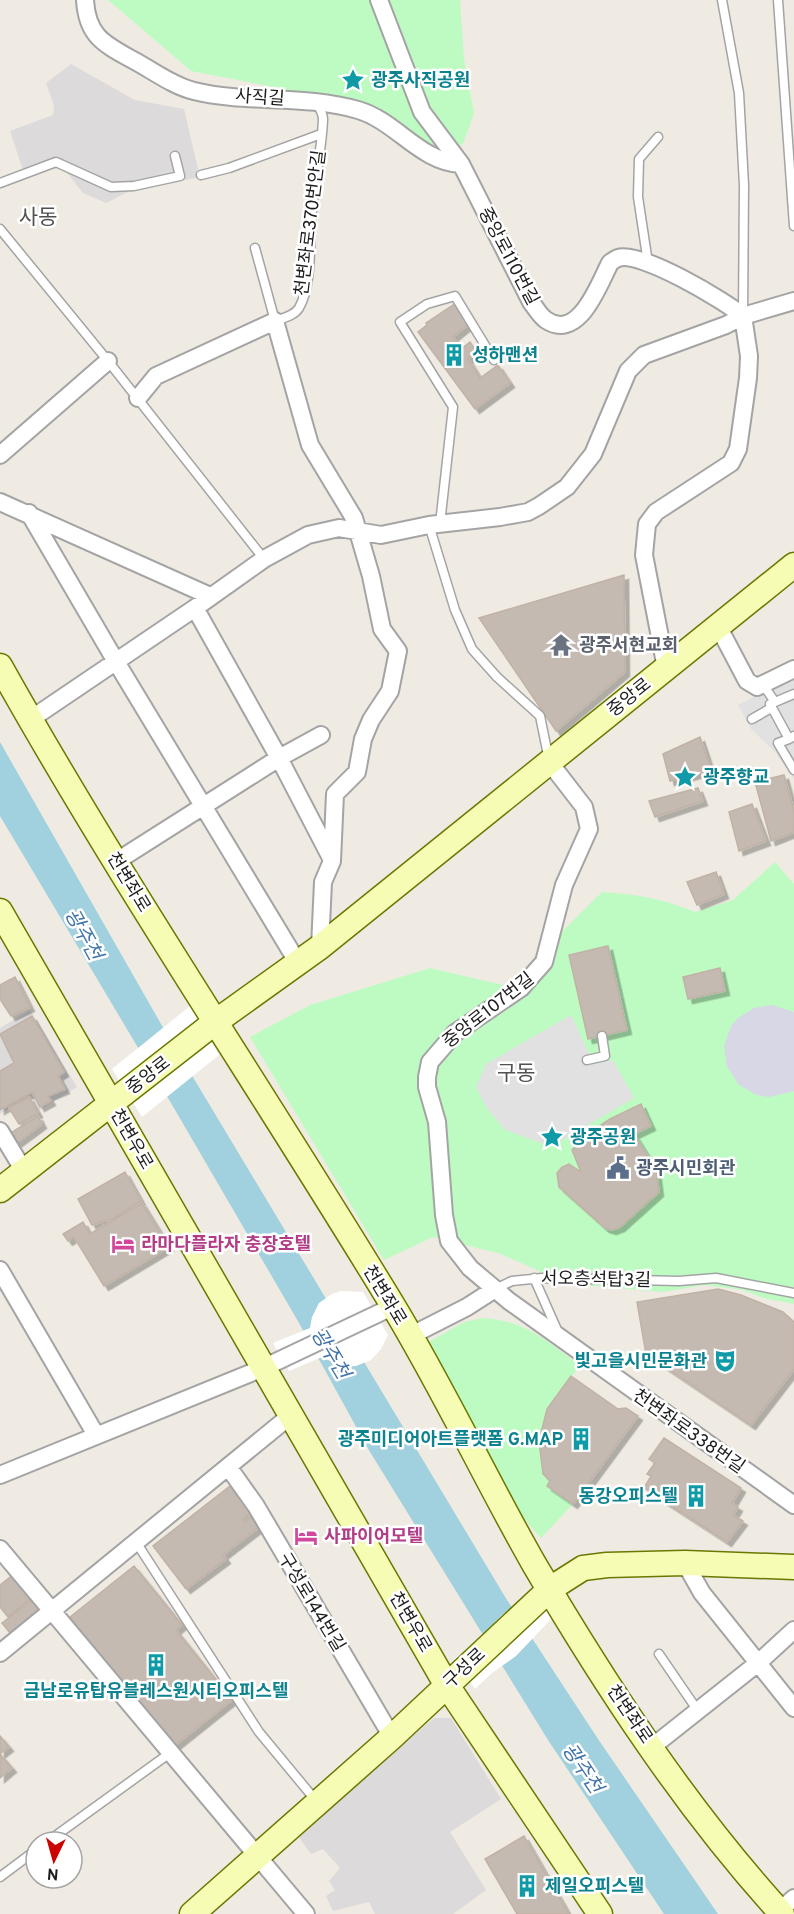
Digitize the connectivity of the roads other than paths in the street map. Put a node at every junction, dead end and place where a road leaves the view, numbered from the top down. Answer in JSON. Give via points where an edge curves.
{"nodes":[{"id":1,"x":85,"y":0,"type":"edge"},
{"id":2,"x":379,"y":0,"type":"edge"},
{"id":3,"x":722,"y":0,"type":"edge"},
{"id":4,"x":778,"y":0,"type":"edge"},
{"id":5,"x":316,"y":102,"type":"junction"},
{"id":6,"x":321,"y":134,"type":"junction"},
{"id":7,"x":658,"y":137,"type":"dead end"},
{"id":8,"x":176,"y":156,"type":"dead end"},
{"id":9,"x":461,"y":164,"type":"junction"},
{"id":10,"x":201,"y":175,"type":"dead end"},
{"id":11,"x":0,"y":183,"type":"edge"},
{"id":12,"x":794,"y":226,"type":"edge"},
{"id":13,"x":0,"y":230,"type":"edge"},
{"id":14,"x":255,"y":248,"type":"dead end"},
{"id":15,"x":649,"y":263,"type":"junction"},
{"id":16,"x":794,"y":300,"type":"edge"},
{"id":17,"x":743,"y":316,"type":"junction"},
{"id":18,"x":275,"y":321,"type":"junction"},
{"id":19,"x":494,"y":360,"type":"dead end"},
{"id":20,"x":108,"y":361,"type":"junction"},
{"id":21,"x":138,"y":398,"type":"junction"},
{"id":22,"x":0,"y":455,"type":"edge"},
{"id":23,"x":0,"y":502,"type":"edge"},
{"id":24,"x":30,"y":513,"type":"junction"},
{"id":25,"x":435,"y":525,"type":"junction"},
{"id":26,"x":359,"y":530,"type":"junction"},
{"id":27,"x":264,"y":559,"type":"junction"},
{"id":28,"x":794,"y":565,"type":"edge"},
{"id":29,"x":210,"y":596,"type":"junction"},
{"id":30,"x":195,"y":609,"type":"junction"},
{"id":31,"x":718,"y":626,"type":"junction"},
{"id":32,"x":115,"y":660,"type":"junction"},
{"id":33,"x":0,"y":666,"type":"edge"},
{"id":34,"x":666,"y":668,"type":"junction"},
{"id":35,"x":794,"y":669,"type":"edge"},
{"id":36,"x":761,"y":687,"type":"junction"},
{"id":37,"x":794,"y":694,"type":"edge"},
{"id":38,"x":773,"y":705,"type":"junction"},
{"id":39,"x":31,"y":719,"type":"junction"},
{"id":40,"x":752,"y":719,"type":"dead end"},
{"id":41,"x":321,"y":735,"type":"dead end"},
{"id":42,"x":791,"y":737,"type":"edge"},
{"id":43,"x":279,"y":758,"type":"junction"},
{"id":44,"x":550,"y":763,"type":"junction"},
{"id":45,"x":794,"y":770,"type":"edge"},
{"id":46,"x":204,"y":807,"type":"junction"},
{"id":47,"x":117,"y":861,"type":"junction"},
{"id":48,"x":332,"y":861,"type":"junction"},
{"id":49,"x":0,"y":911,"type":"edge"},
{"id":50,"x":320,"y":946,"type":"junction"},
{"id":51,"x":298,"y":963,"type":"junction"},
{"id":52,"x":214,"y":1023,"type":"junction"},
{"id":53,"x":602,"y":1036,"type":"dead end"},
{"id":54,"x":587,"y":1060,"type":"dead end"},
{"id":55,"x":111,"y":1103,"type":"junction"},
{"id":56,"x":0,"y":1131,"type":"edge"},
{"id":57,"x":24,"y":1171,"type":"junction"},
{"id":58,"x":0,"y":1190,"type":"edge"},
{"id":59,"x":470,"y":1268,"type":"joint"},
{"id":60,"x":0,"y":1270,"type":"edge"},
{"id":61,"x":534,"y":1278,"type":"junction"},
{"id":62,"x":495,"y":1289,"type":"junction"},
{"id":63,"x":794,"y":1293,"type":"edge"},
{"id":64,"x":383,"y":1311,"type":"junction"},
{"id":65,"x":410,"y":1336,"type":"junction"},
{"id":66,"x":562,"y":1340,"type":"junction"},
{"id":67,"x":269,"y":1365,"type":"junction"},
{"id":68,"x":290,"y":1416,"type":"junction"},
{"id":69,"x":96,"y":1435,"type":"junction"},
{"id":70,"x":229,"y":1468,"type":"junction"},
{"id":71,"x":0,"y":1475,"type":"edge"},
{"id":72,"x":794,"y":1505,"type":"edge"},
{"id":73,"x":136,"y":1542,"type":"junction"},
{"id":74,"x":0,"y":1549,"type":"edge"},
{"id":75,"x":685,"y":1563,"type":"junction"},
{"id":76,"x":794,"y":1567,"type":"edge"},
{"id":77,"x":550,"y":1589,"type":"junction"},
{"id":78,"x":51,"y":1610,"type":"junction"},
{"id":79,"x":794,"y":1630,"type":"edge"},
{"id":80,"x":0,"y":1653,"type":"edge"},
{"id":81,"x":659,"y":1654,"type":"dead end"},
{"id":82,"x":758,"y":1663,"type":"junction"},
{"id":83,"x":446,"y":1684,"type":"junction"},
{"id":84,"x":794,"y":1708,"type":"edge"},
{"id":85,"x":698,"y":1711,"type":"junction"},
{"id":86,"x":392,"y":1737,"type":"junction"},
{"id":87,"x":652,"y":1747,"type":"junction"},
{"id":88,"x":170,"y":1753,"type":"junction"},
{"id":89,"x":317,"y":1803,"type":"junction"},
{"id":90,"x":63,"y":1830,"type":"edge"},
{"id":91,"x":258,"y":1856,"type":"junction"},
{"id":92,"x":24,"y":1859,"type":"edge"},
{"id":93,"x":0,"y":1876,"type":"edge"},
{"id":94,"x":785,"y":1908,"type":"edge"},
{"id":95,"x":192,"y":1914,"type":"edge"},
{"id":96,"x":306,"y":1914,"type":"edge"},
{"id":97,"x":600,"y":1914,"type":"edge"}],
"edges":[{"from":1,"to":5,"type":"street","name":"사직길","via":[[89,25],[98,38],[190,90]]},
{"from":2,"to":9,"type":"street","name":"중앙로110번길","via":[[422,112]]},
{"from":3,"to":17,"type":"lane","via":[[739,93],[744,185]]},
{"from":4,"to":12,"type":"lane"},
{"from":5,"to":6,"type":"lane","name":"천변좌로370번안길","via":[[323,116]]},
{"from":5,"to":9,"type":"street","name":"사직길","via":[[368,114],[434,158],[447,164]]},
{"from":6,"to":10,"type":"lane","name":"천변좌로370번안길"},
{"from":6,"to":18,"type":"lane","name":"천변좌로370번안길","via":[[309,266],[302,300],[292,315]]},
{"from":7,"to":15,"type":"lane","via":[[639,159],[638,197]]},
{"from":8,"to":11,"type":"lane","via":[[180,176],[134,186],[111,187],[56,162]]},
{"from":9,"to":15,"type":"street","name":"중앙로110번길","via":[[531,302],[547,320],[564,324],[582,315],[610,263],[617,258]]},
{"from":13,"to":20,"type":"lane"},
{"from":14,"to":18,"type":"lane"},
{"from":15,"to":17,"type":"street","name":"중앙로110번길"},
{"from":16,"to":17,"type":"street"},
{"from":17,"to":25,"type":"street","via":[[636,360],[593,454],[552,498],[521,513]]},
{"from":17,"to":34,"type":"street","via":[[749,356],[735,456],[731,463],[656,512],[647,524],[644,555]]},
{"from":18,"to":21,"type":"street","via":[[156,376]]},
{"from":18,"to":26,"type":"street","via":[[310,445]]},
{"from":19,"to":25,"type":"lane","via":[[455,296],[427,304],[400,322],[453,407]]},
{"from":20,"to":21,"type":"lane"},
{"from":20,"to":22,"type":"street"},
{"from":21,"to":27,"type":"lane"},
{"from":23,"to":24,"type":"street"},
{"from":24,"to":29,"type":"street"},
{"from":24,"to":32,"type":"street"},
{"from":25,"to":26,"type":"street","via":[[381,535]]},
{"from":25,"to":44,"type":"lane","via":[[455,610],[472,649],[540,716]]},
{"from":26,"to":27,"type":"street","via":[[328,528]]},
{"from":26,"to":48,"type":"street","via":[[382,629],[398,651],[390,691],[371,720],[357,772],[335,794]]},
{"from":27,"to":29,"type":"street"},
{"from":28,"to":31,"type":"street","name":"중앙로"},
{"from":29,"to":30,"type":"street"},
{"from":30,"to":32,"type":"street"},
{"from":30,"to":43,"type":"street"},
{"from":31,"to":34,"type":"street","name":"중앙로"},
{"from":31,"to":36,"type":"street","via":[[747,681]]},
{"from":32,"to":39,"type":"street"},
{"from":32,"to":46,"type":"street"},
{"from":33,"to":39,"type":"street","name":"천변좌로"},
{"from":34,"to":44,"type":"street","name":"중앙로"},
{"from":35,"to":36,"type":"street"},
{"from":36,"to":38,"type":"lane"},
{"from":37,"to":38,"type":"lane"},
{"from":38,"to":40,"type":"lane"},
{"from":38,"to":42,"type":"lane"},
{"from":39,"to":47,"type":"street","name":"천변좌로"},
{"from":41,"to":43,"type":"street"},
{"from":42,"to":45,"type":"lane","via":[[778,743]]},
{"from":43,"to":46,"type":"street"},
{"from":43,"to":48,"type":"street"},
{"from":44,"to":50,"type":"street","name":"중앙로"},
{"from":44,"to":59,"type":"street","name":"중앙로107번길","via":[[584,807],[589,829],[564,885],[544,962],[521,987],[454,1033],[428,1070],[427,1088],[437,1122],[445,1227],[449,1241]]},
{"from":46,"to":47,"type":"street"},
{"from":46,"to":51,"type":"street"},
{"from":47,"to":52,"type":"street","name":"천변좌로"},
{"from":48,"to":50,"type":"street","via":[[323,882]]},
{"from":49,"to":55,"type":"street","name":"천변우로"},
{"from":50,"to":51,"type":"street","name":"중앙로"},
{"from":51,"to":52,"type":"street","name":"중앙로"},
{"from":52,"to":55,"type":"street","name":"중앙로"},
{"from":52,"to":64,"type":"street","name":"천변좌로"},
{"from":53,"to":54,"type":"lane","via":[[605,1056]]},
{"from":55,"to":57,"type":"street","name":"중앙로"},
{"from":55,"to":67,"type":"street","name":"천변우로"},
{"from":56,"to":57,"type":"street"},
{"from":57,"to":58,"type":"street","name":"중앙로"},
{"from":59,"to":62,"type":"street","name":"천변좌로338번길"},
{"from":60,"to":69,"type":"street"},
{"from":61,"to":62,"type":"lane","name":"서오층석탑3길","via":[[512,1281]]},
{"from":61,"to":63,"type":"lane","name":"서오층석탑3길","via":[[716,1278]]},
{"from":61,"to":66,"type":"lane"},
{"from":62,"to":65,"type":"street","name":"서오층석탑3길"},
{"from":62,"to":66,"type":"street","name":"천변좌로338번길"},
{"from":64,"to":65,"type":"street","name":"천변좌로"},
{"from":64,"to":67,"type":"street"},
{"from":65,"to":77,"type":"street","name":"천변좌로"},
{"from":66,"to":72,"type":"street","name":"천변좌로338번길"},
{"from":67,"to":68,"type":"street","name":"천변우로"},
{"from":67,"to":69,"type":"street"},
{"from":68,"to":70,"type":"street"},
{"from":68,"to":83,"type":"street","name":"천변우로"},
{"from":69,"to":71,"type":"street"},
{"from":70,"to":73,"type":"street"},
{"from":70,"to":86,"type":"street","name":"구성로144번길","via":[[256,1506]]},
{"from":73,"to":78,"type":"street"},
{"from":73,"to":89,"type":"lane","via":[[259,1732]]},
{"from":74,"to":78,"type":"street"},
{"from":75,"to":76,"type":"street","name":"구성로"},
{"from":75,"to":77,"type":"street","name":"구성로","via":[[583,1568]]},
{"from":75,"to":82,"type":"street","via":[[702,1593]]},
{"from":77,"to":83,"type":"street","name":"구성로"},
{"from":77,"to":87,"type":"street","name":"천변좌로"},
{"from":78,"to":80,"type":"street"},
{"from":78,"to":88,"type":"street"},
{"from":79,"to":82,"type":"street"},
{"from":81,"to":85,"type":"lane"},
{"from":82,"to":84,"type":"street"},
{"from":82,"to":85,"type":"street"},
{"from":83,"to":86,"type":"street","name":"구성로"},
{"from":83,"to":97,"type":"street","name":"천변우로"},
{"from":85,"to":87,"type":"street"},
{"from":86,"to":89,"type":"street","name":"구성로"},
{"from":87,"to":94,"type":"street","name":"천변좌로","via":[[696,1809]]},
{"from":88,"to":90,"type":"lane"},
{"from":88,"to":91,"type":"street"},
{"from":89,"to":91,"type":"street","name":"구성로"},
{"from":91,"to":95,"type":"street","name":"구성로"},
{"from":91,"to":96,"type":"street"},
{"from":92,"to":93,"type":"lane"}]}
